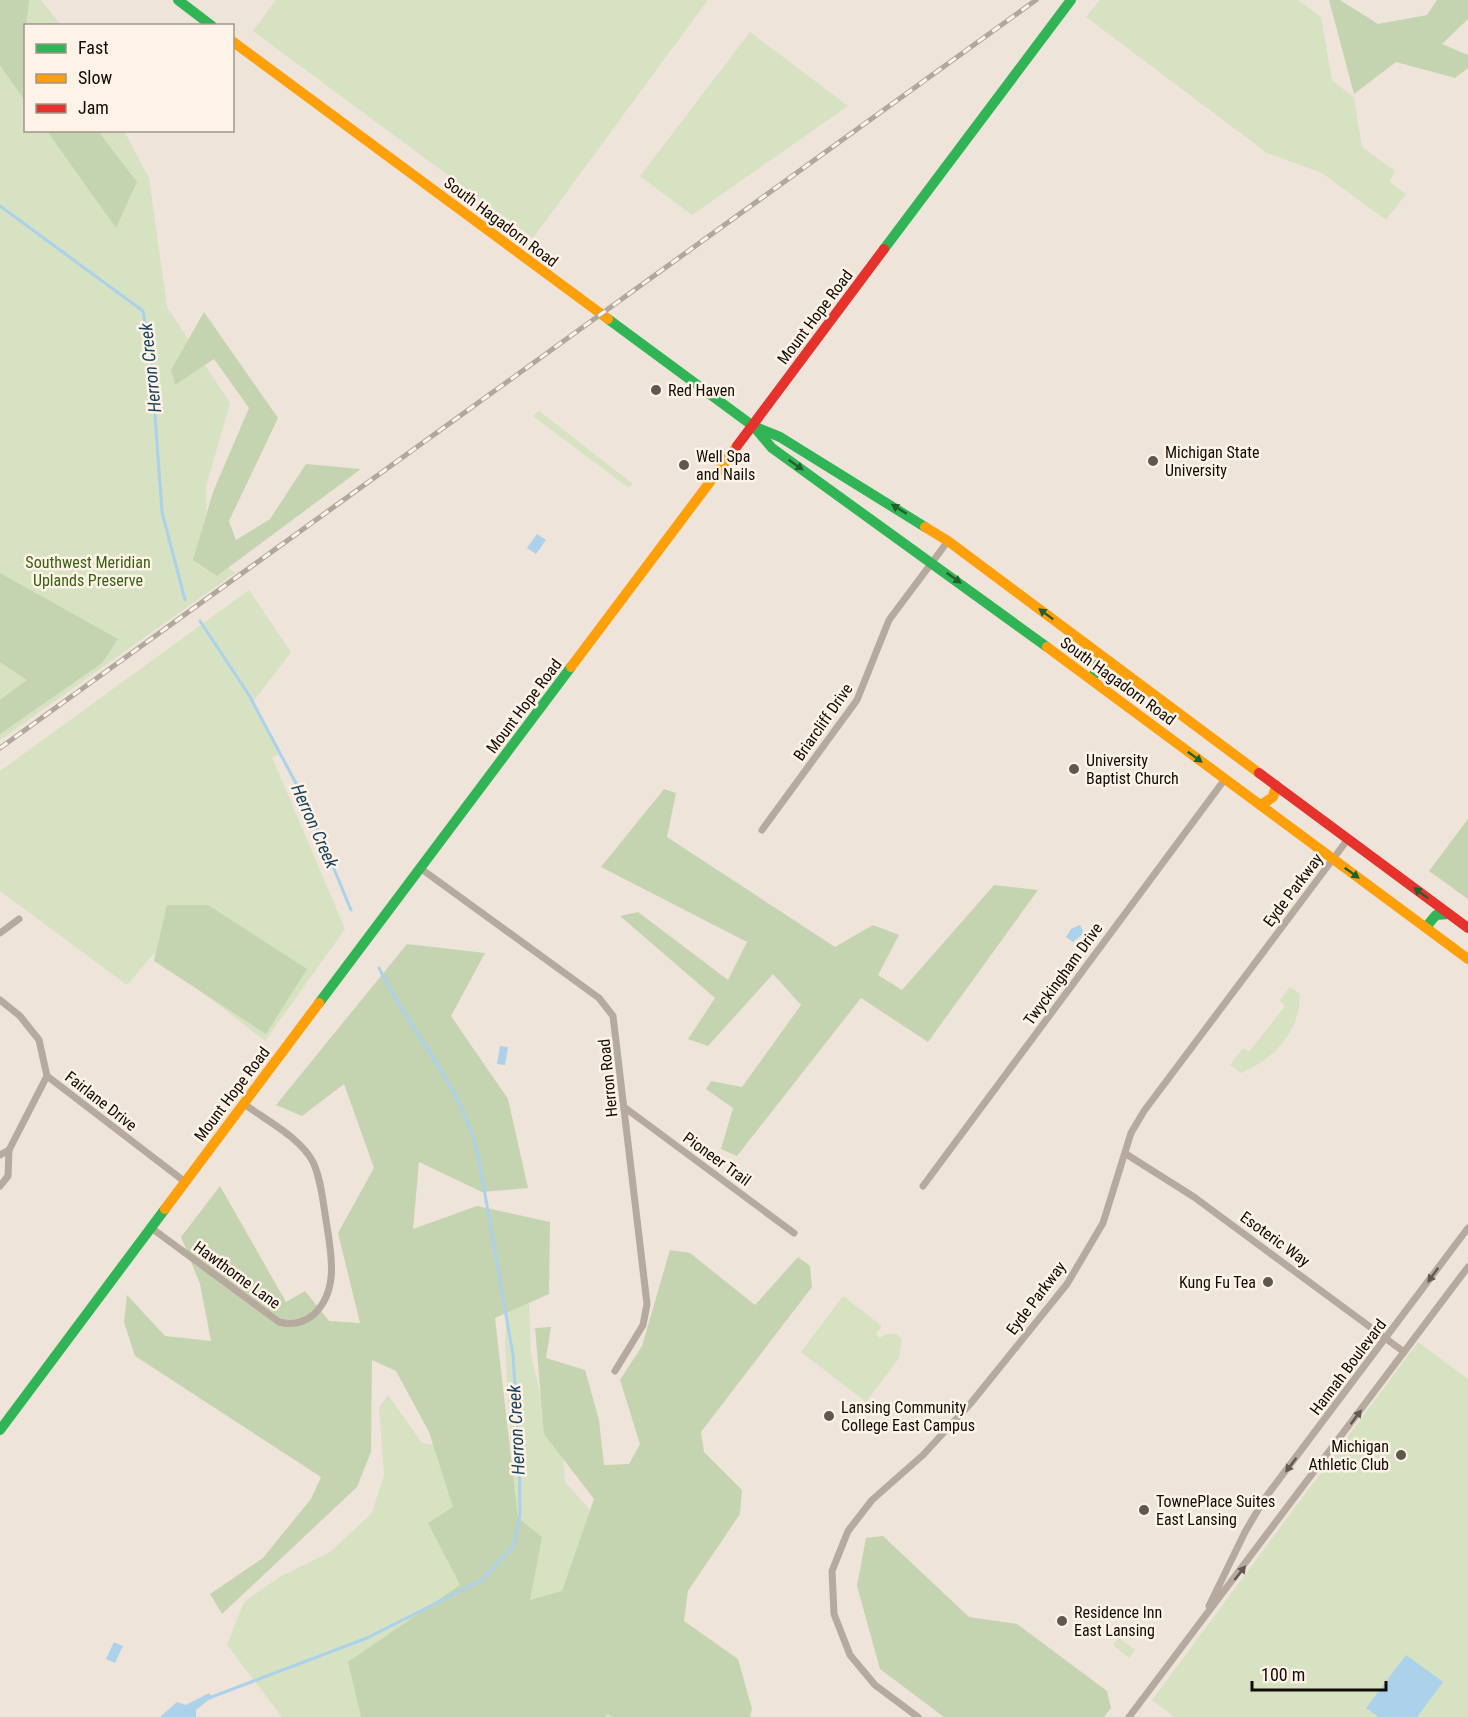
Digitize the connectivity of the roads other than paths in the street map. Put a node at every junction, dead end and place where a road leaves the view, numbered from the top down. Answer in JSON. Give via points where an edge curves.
{"nodes":[{"id":1,"x":178,"y":0,"type":"edge"},
{"id":2,"x":1071,"y":0,"type":"edge"},
{"id":3,"x":209,"y":24,"type":"edge"},
{"id":4,"x":234,"y":42,"type":"edge"},
{"id":5,"x":753,"y":426,"type":"junction"},
{"id":6,"x":948,"y":541,"type":"junction"},
{"id":7,"x":932,"y":562,"type":"junction"},
{"id":8,"x":1109,"y":661,"type":"junction"},
{"id":9,"x":1092,"y":680,"type":"junction"},
{"id":10,"x":1225,"y":778,"type":"junction"},
{"id":11,"x":1276,"y":785,"type":"junction"},
{"id":12,"x":1261,"y":805,"type":"junction"},
{"id":13,"x":762,"y":830,"type":"dead end"},
{"id":14,"x":1348,"y":839,"type":"junction"},
{"id":15,"x":1334,"y":859,"type":"junction"},
{"id":16,"x":420,"y":868,"type":"junction"},
{"id":17,"x":1449,"y":914,"type":"junction"},
{"id":18,"x":19,"y":919,"type":"dead end"},
{"id":19,"x":1426,"y":927,"type":"junction"},
{"id":20,"x":1468,"y":928,"type":"edge"},
{"id":21,"x":0,"y":933,"type":"edge"},
{"id":22,"x":1468,"y":959,"type":"edge"},
{"id":23,"x":0,"y":1000,"type":"edge"},
{"id":24,"x":47,"y":1076,"type":"junction"},
{"id":25,"x":243,"y":1103,"type":"junction"},
{"id":26,"x":624,"y":1107,"type":"junction"},
{"id":27,"x":9,"y":1150,"type":"junction"},
{"id":28,"x":1126,"y":1154,"type":"junction"},
{"id":29,"x":0,"y":1155,"type":"edge"},
{"id":30,"x":184,"y":1181,"type":"junction"},
{"id":31,"x":0,"y":1186,"type":"edge"},
{"id":32,"x":923,"y":1186,"type":"dead end"},
{"id":33,"x":150,"y":1227,"type":"junction"},
{"id":34,"x":1468,"y":1228,"type":"edge"},
{"id":35,"x":794,"y":1233,"type":"dead end"},
{"id":36,"x":1468,"y":1267,"type":"edge"},
{"id":37,"x":1387,"y":1339,"type":"junction"},
{"id":38,"x":1404,"y":1352,"type":"junction"},
{"id":39,"x":615,"y":1371,"type":"dead end"},
{"id":40,"x":0,"y":1430,"type":"edge"},
{"id":41,"x":1203,"y":1619,"type":"junction"},
{"id":42,"x":918,"y":1717,"type":"edge"},
{"id":43,"x":1129,"y":1717,"type":"edge"}],
"edges":[{"from":1,"to":3,"type":"street"},
{"from":2,"to":5,"type":"street","name":"Mount Hope Road"},
{"from":4,"to":5,"type":"street","name":"South Hagadorn Road"},
{"from":6,"to":5,"type":"street","name":"South Hagadorn Road","one_way":true,"via":[[780,437]]},
{"from":5,"to":7,"type":"street","name":"South Hagadorn Road","one_way":true,"via":[[772,448]]},
{"from":5,"to":16,"type":"street","name":"Mount Hope Road"},
{"from":6,"to":7,"type":"street","name":"Briarcliff Drive"},
{"from":8,"to":6,"type":"street","name":"South Hagadorn Road","one_way":true},
{"from":7,"to":9,"type":"street","name":"South Hagadorn Road","one_way":true},
{"from":7,"to":13,"type":"street","name":"Briarcliff Drive","via":[[889,620],[857,700]]},
{"from":8,"to":9,"type":"street","via":[[1098,664]]},
{"from":8,"to":11,"type":"street","name":"South Hagadorn Road"},
{"from":9,"to":10,"type":"street","name":"South Hagadorn Road","one_way":true},
{"from":10,"to":12,"type":"street","name":"South Hagadorn Road"},
{"from":10,"to":32,"type":"street","name":"Twyckingham Drive"},
{"from":11,"to":12,"type":"street","via":[[1273,797]]},
{"from":11,"to":14,"type":"street","name":"South Hagadorn Road"},
{"from":12,"to":15,"type":"street","name":"South Hagadorn Road"},
{"from":14,"to":15,"type":"street","name":"Eyde Parkway"},
{"from":17,"to":14,"type":"street","name":"South Hagadorn Road","one_way":true},
{"from":15,"to":19,"type":"street","name":"South Hagadorn Road","one_way":true},
{"from":15,"to":28,"type":"street","name":"Eyde Parkway","via":[[1144,1111],[1131,1133]]},
{"from":16,"to":25,"type":"street","name":"Mount Hope Road"},
{"from":16,"to":26,"type":"street","name":"Herron Road","via":[[606,1006],[615,1023]]},
{"from":17,"to":19,"type":"street","via":[[1436,915]]},
{"from":17,"to":20,"type":"street","name":"South Hagadorn Road"},
{"from":18,"to":21,"type":"street"},
{"from":19,"to":22,"type":"street","name":"South Hagadorn Road"},
{"from":23,"to":24,"type":"street","name":"Fairlane Drive","via":[[20,1016],[39,1040]]},
{"from":24,"to":27,"type":"street"},
{"from":24,"to":30,"type":"street","name":"Fairlane Drive"},
{"from":25,"to":30,"type":"street","name":"Mount Hope Road"},
{"from":25,"to":33,"type":"street","name":"Hawthorne Lane","via":[[299,1146],[315,1166],[332,1268],[329,1290],[320,1307],[302,1322],[279,1322]]},
{"from":26,"to":35,"type":"street","name":"Pioneer Trail"},
{"from":26,"to":39,"type":"street","name":"Herron Road","via":[[647,1304],[643,1325]]},
{"from":27,"to":29,"type":"street"},
{"from":27,"to":31,"type":"street","via":[[8,1176]]},
{"from":28,"to":37,"type":"street","name":"Esoteric Way","via":[[1204,1203]]},
{"from":28,"to":42,"type":"street","name":"Eyde Parkway","via":[[1103,1223],[1067,1284],[972,1404],[872,1500],[848,1531],[832,1571],[834,1614],[850,1655],[875,1685]]},
{"from":30,"to":33,"type":"street","name":"Mount Hope Road"},
{"from":33,"to":40,"type":"street","name":"Mount Hope Road"},
{"from":34,"to":37,"type":"street","name":"Hannah Boulevard","one_way":true},
{"from":36,"to":38,"type":"street","name":"Hannah Boulevard"},
{"from":37,"to":38,"type":"street","name":"Esoteric Way"},
{"from":37,"to":41,"type":"street","name":"Hannah Boulevard","one_way":true,"via":[[1265,1498]]},
{"from":41,"to":38,"type":"street","name":"Hannah Boulevard","one_way":true},
{"from":41,"to":43,"type":"street","name":"Hannah Boulevard"}]}
